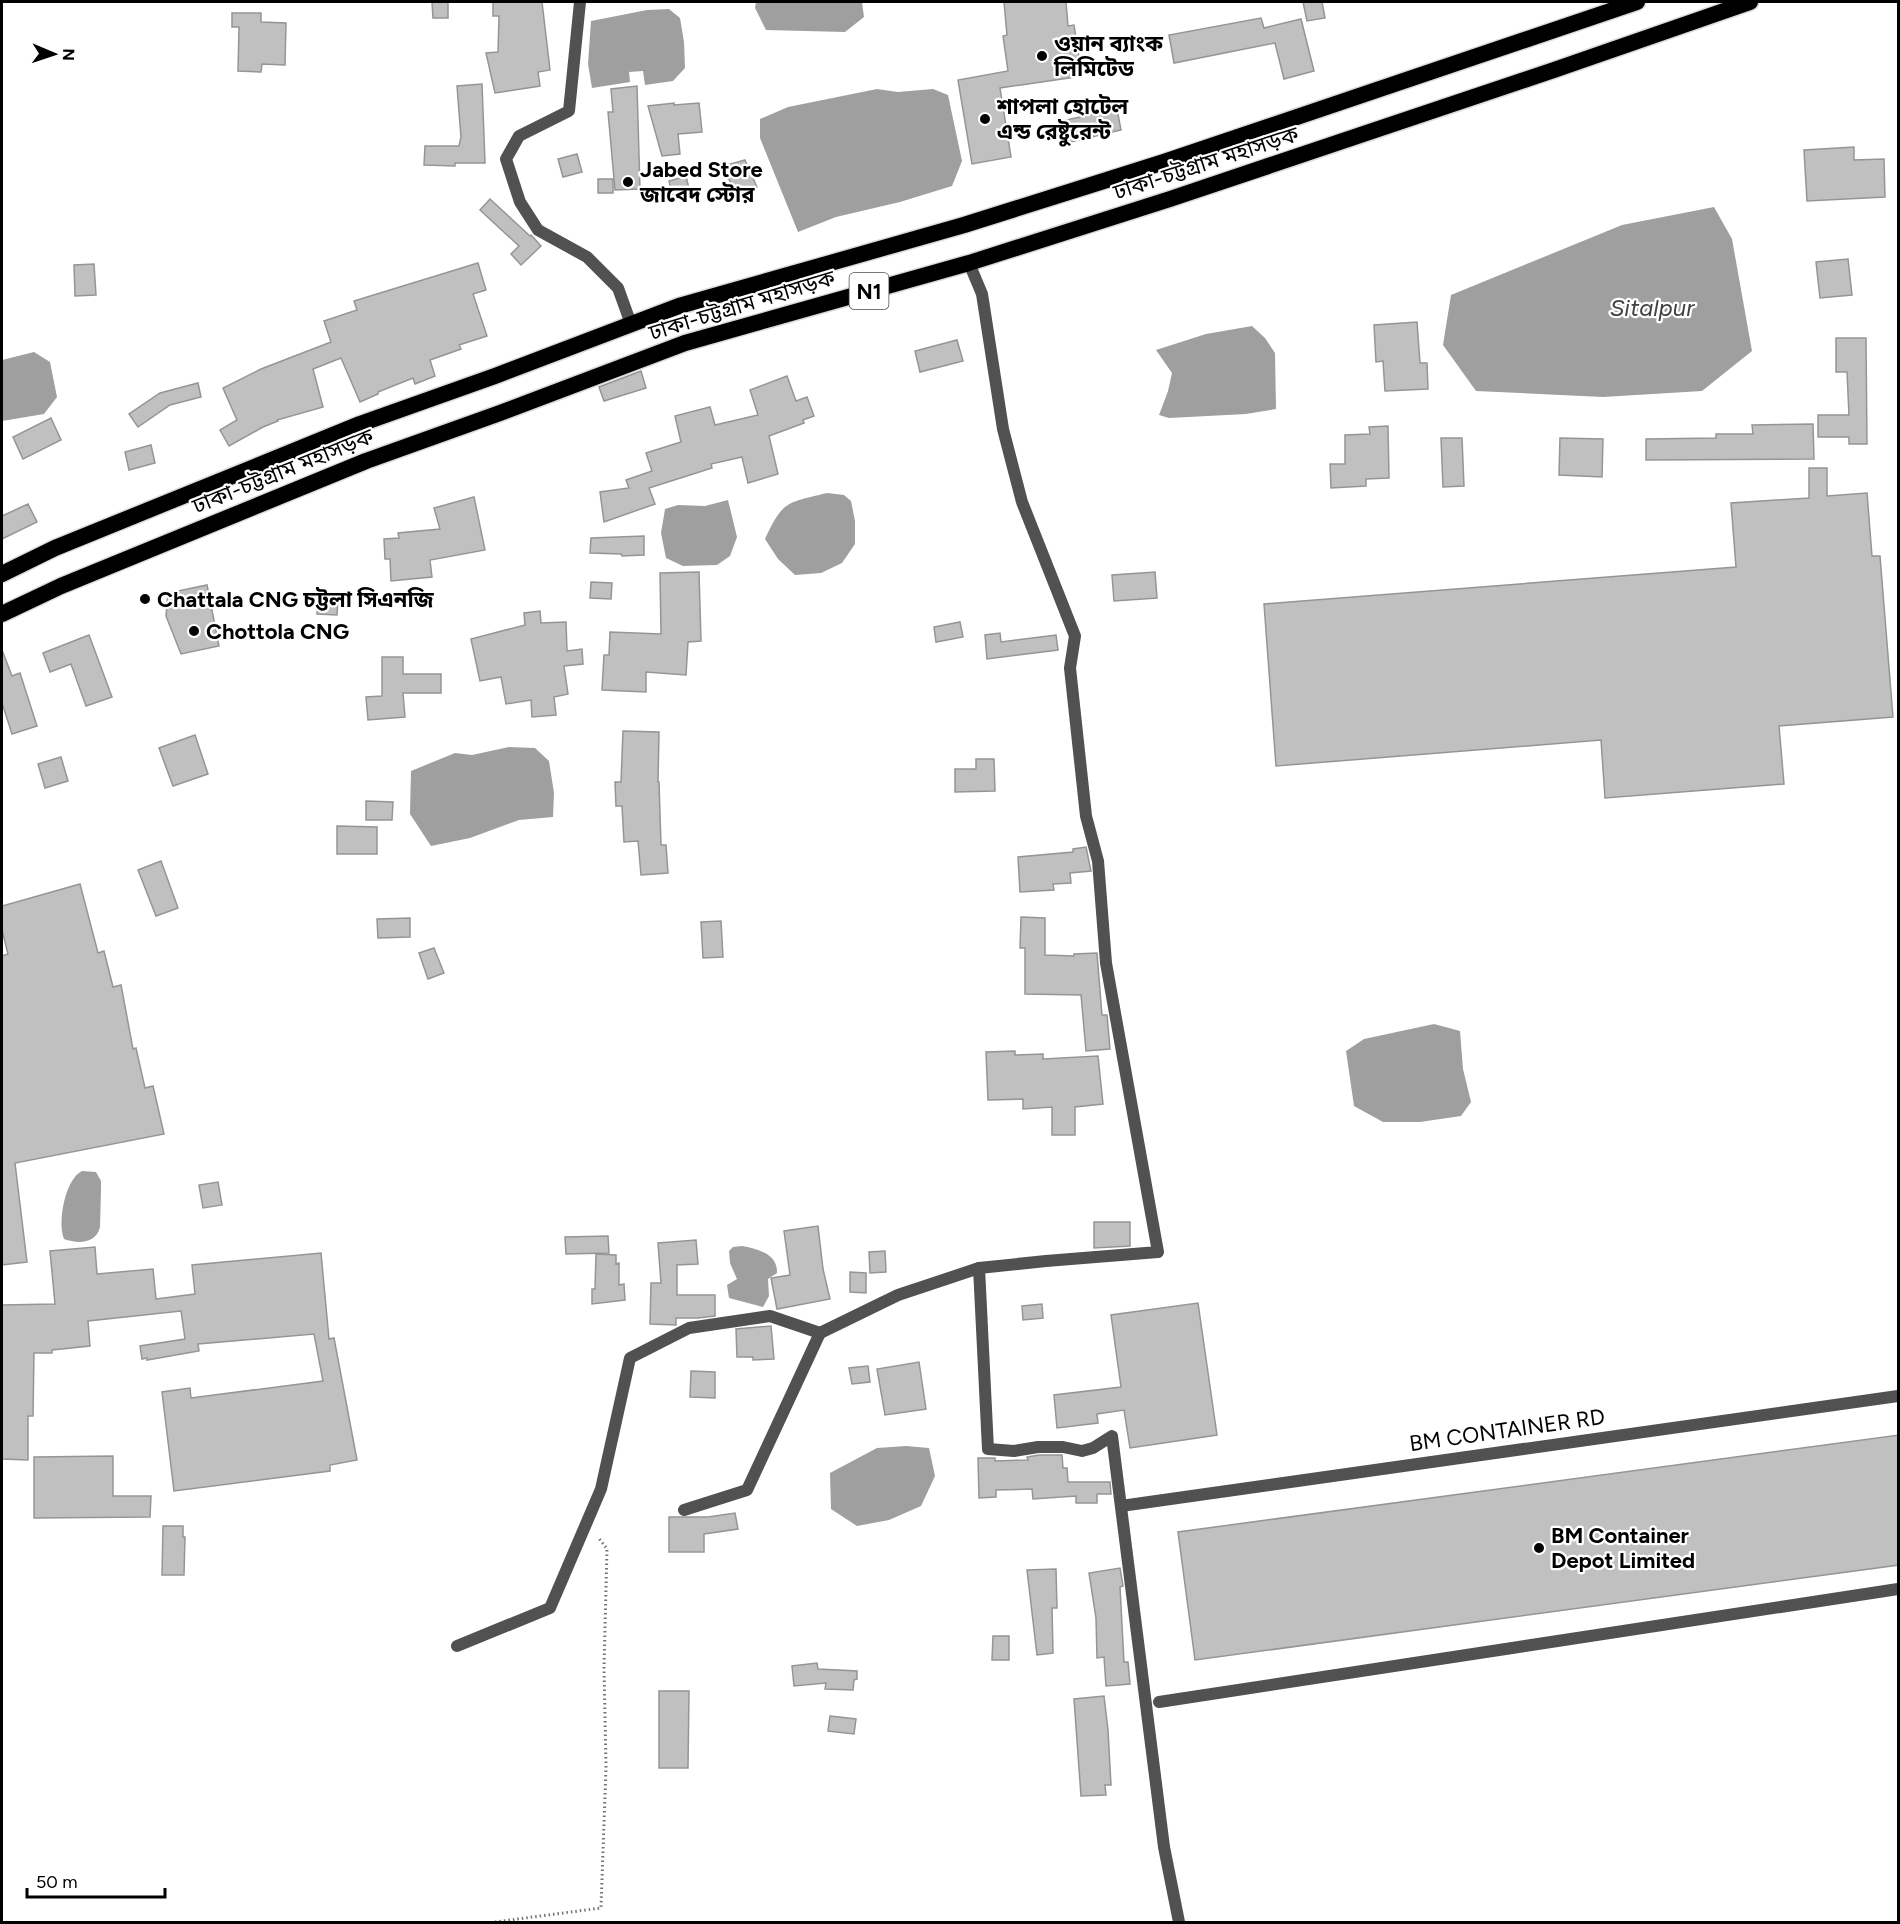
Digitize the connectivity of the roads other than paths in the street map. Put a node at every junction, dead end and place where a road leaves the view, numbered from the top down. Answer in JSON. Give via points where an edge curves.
{"nodes":[{"id":1,"x":580,"y":2,"type":"edge"},
{"id":2,"x":1637,"y":2,"type":"edge"},
{"id":3,"x":1750,"y":2,"type":"edge"},
{"id":4,"x":969,"y":263,"type":"junction"},
{"id":5,"x":630,"y":324,"type":"junction"},
{"id":6,"x":2,"y":574,"type":"edge"},
{"id":7,"x":2,"y":614,"type":"edge"},
{"id":8,"x":979,"y":1268,"type":"junction"},
{"id":9,"x":820,"y":1333,"type":"junction"},
{"id":10,"x":1899,"y":1396,"type":"edge"},
{"id":11,"x":1121,"y":1506,"type":"junction"},
{"id":12,"x":684,"y":1510,"type":"dead end"},
{"id":13,"x":1899,"y":1589,"type":"edge"},
{"id":14,"x":457,"y":1646,"type":"dead end"},
{"id":15,"x":1159,"y":1702,"type":"dead end"},
{"id":16,"x":1179,"y":1923,"type":"edge"}],
"edges":[{"from":1,"to":5,"type":"street","via":[[569,111],[519,136],[506,159],[520,202],[537,230],[587,257],[618,288]]},
{"from":2,"to":5,"type":"highway","name":"ঢাকা-চট্টগ্রাম মহাসড়ক","number":"N1","via":[[1164,162]]},
{"from":3,"to":4,"type":"highway","name":"ঢাকা-চট্টগ্রাম মহাসড়ক","number":"N1","via":[[1170,200]]},
{"from":4,"to":7,"type":"highway","name":"ঢাকা-চট্টগ্রাম মহাসড়ক","number":"N1","via":[[685,343],[366,461]]},
{"from":4,"to":8,"type":"street","via":[[982,294],[1003,429],[1022,502],[1076,636],[1070,668],[1086,816],[1098,861],[1106,963],[1158,1252]]},
{"from":5,"to":6,"type":"highway","name":"ঢাকা-চট্টগ্রাম মহাসড়ক","number":"N1","via":[[360,423],[55,548]]},
{"from":8,"to":9,"type":"street","via":[[898,1294]]},
{"from":8,"to":11,"type":"street","via":[[988,1449],[1063,1447],[1082,1451],[1112,1436]]},
{"from":9,"to":12,"type":"street","via":[[747,1490]]},
{"from":9,"to":14,"type":"street","via":[[770,1316],[689,1328],[630,1358],[601,1489],[550,1608]]},
{"from":10,"to":11,"type":"street","name":"BM CONTAINER RD"},
{"from":11,"to":16,"type":"street","via":[[1164,1847]]},
{"from":13,"to":15,"type":"street"}]}
